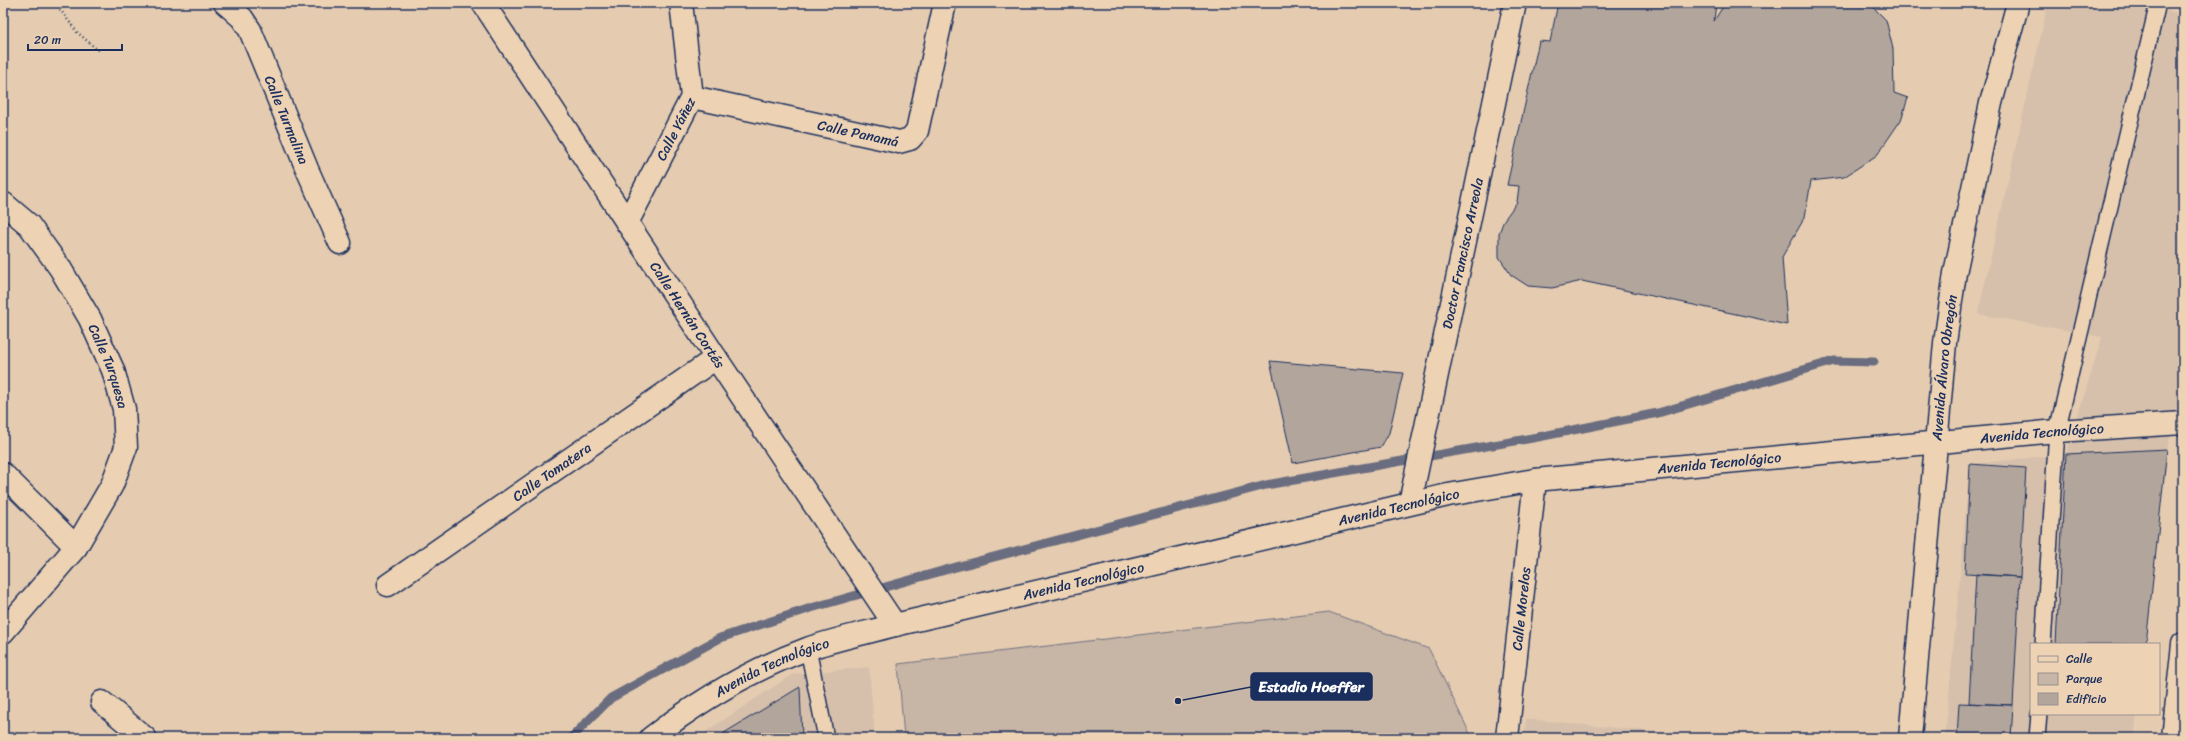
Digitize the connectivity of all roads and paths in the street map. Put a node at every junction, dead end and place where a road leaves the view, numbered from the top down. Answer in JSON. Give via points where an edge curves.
{"nodes":[{"id":1,"x":55,"y":3,"type":"edge"},
{"id":2,"x":225,"y":3,"type":"edge"},
{"id":3,"x":483,"y":3,"type":"edge"},
{"id":4,"x":681,"y":3,"type":"edge"},
{"id":5,"x":945,"y":3,"type":"edge"},
{"id":6,"x":1515,"y":3,"type":"edge"},
{"id":7,"x":2018,"y":3,"type":"edge"},
{"id":8,"x":2158,"y":3,"type":"edge"},
{"id":9,"x":100,"y":52,"type":"dead end"},
{"id":10,"x":692,"y":96,"type":"junction"},
{"id":11,"x":3,"y":203,"type":"edge"},
{"id":12,"x":627,"y":223,"type":"junction"},
{"id":13,"x":340,"y":243,"type":"dead end"},
{"id":14,"x":716,"y":358,"type":"junction"},
{"id":15,"x":2183,"y":423,"type":"edge"},
{"id":16,"x":2056,"y":431,"type":"junction"},
{"id":17,"x":1937,"y":442,"type":"junction"},
{"id":18,"x":3,"y":474,"type":"edge"},
{"id":19,"x":1536,"y":480,"type":"junction"},
{"id":20,"x":1410,"y":503,"type":"junction"},
{"id":21,"x":76,"y":547,"type":"junction"},
{"id":22,"x":388,"y":585,"type":"dead end"},
{"id":23,"x":895,"y":625,"type":"junction"},
{"id":24,"x":3,"y":632,"type":"edge"},
{"id":25,"x":2043,"y":643,"type":"edge"},
{"id":26,"x":2183,"y":644,"type":"edge"},
{"id":27,"x":808,"y":649,"type":"junction"},
{"id":28,"x":102,"y":702,"type":"dead end"},
{"id":29,"x":2039,"y":715,"type":"edge"},
{"id":30,"x":145,"y":738,"type":"edge"},
{"id":31,"x":651,"y":738,"type":"edge"},
{"id":32,"x":826,"y":738,"type":"edge"},
{"id":33,"x":1506,"y":738,"type":"edge"},
{"id":34,"x":1910,"y":738,"type":"edge"},
{"id":35,"x":2037,"y":738,"type":"edge"},
{"id":36,"x":2173,"y":738,"type":"edge"}],
"edges":[{"from":1,"to":9,"type":"path","via":[[77,32]]},
{"from":2,"to":13,"type":"main road","name":"Calle Turmalina","via":[[242,18],[250,30]]},
{"from":3,"to":12,"type":"main road","name":"Calle Hernán Cortés"},
{"from":4,"to":10,"type":"main road","name":"Calle Yáñez"},
{"from":5,"to":10,"type":"main road","name":"Calle Panamá","via":[[917,131],[910,140],[899,142]]},
{"from":6,"to":20,"type":"main road","name":"Doctor Francisco Arreola"},
{"from":7,"to":17,"type":"main road","name":"Avenida Álvaro Obregón","via":[[1991,103],[1955,273],[1945,343]]},
{"from":8,"to":16,"type":"lane"},
{"from":10,"to":12,"type":"main road","name":"Calle Yáñez"},
{"from":11,"to":21,"type":"main road","name":"Calle Turquesa","via":[[29,225],[60,268],[90,319],[113,370],[124,409],[126,447],[112,485]]},
{"from":12,"to":14,"type":"main road","name":"Calle Hernán Cortés"},
{"from":14,"to":22,"type":"main road","name":"Calle Tomatera"},
{"from":14,"to":23,"type":"main road","name":"Calle Hernán Cortés"},
{"from":15,"to":16,"type":"main road","name":"Avenida Tecnológico"},
{"from":16,"to":17,"type":"main road","name":"Avenida Tecnológico"},
{"from":16,"to":25,"type":"lane"},
{"from":17,"to":19,"type":"main road","name":"Avenida Tecnológico"},
{"from":17,"to":34,"type":"main road","name":"Avenida Álvaro Obregón"},
{"from":18,"to":21,"type":"main road"},
{"from":19,"to":20,"type":"main road","name":"Avenida Tecnológico"},
{"from":19,"to":33,"type":"main road","name":"Calle Morelos"},
{"from":20,"to":23,"type":"main road","name":"Avenida Tecnológico"},
{"from":21,"to":24,"type":"main road","name":"Calle Turquesa"},
{"from":23,"to":27,"type":"main road","name":"Avenida Tecnológico"},
{"from":26,"to":36,"type":"main road"},
{"from":27,"to":31,"type":"main road","name":"Avenida Tecnológico","via":[[760,668],[720,689]]},
{"from":27,"to":32,"type":"lane"},
{"from":28,"to":30,"type":"main road"},
{"from":29,"to":35,"type":"lane"}]}
